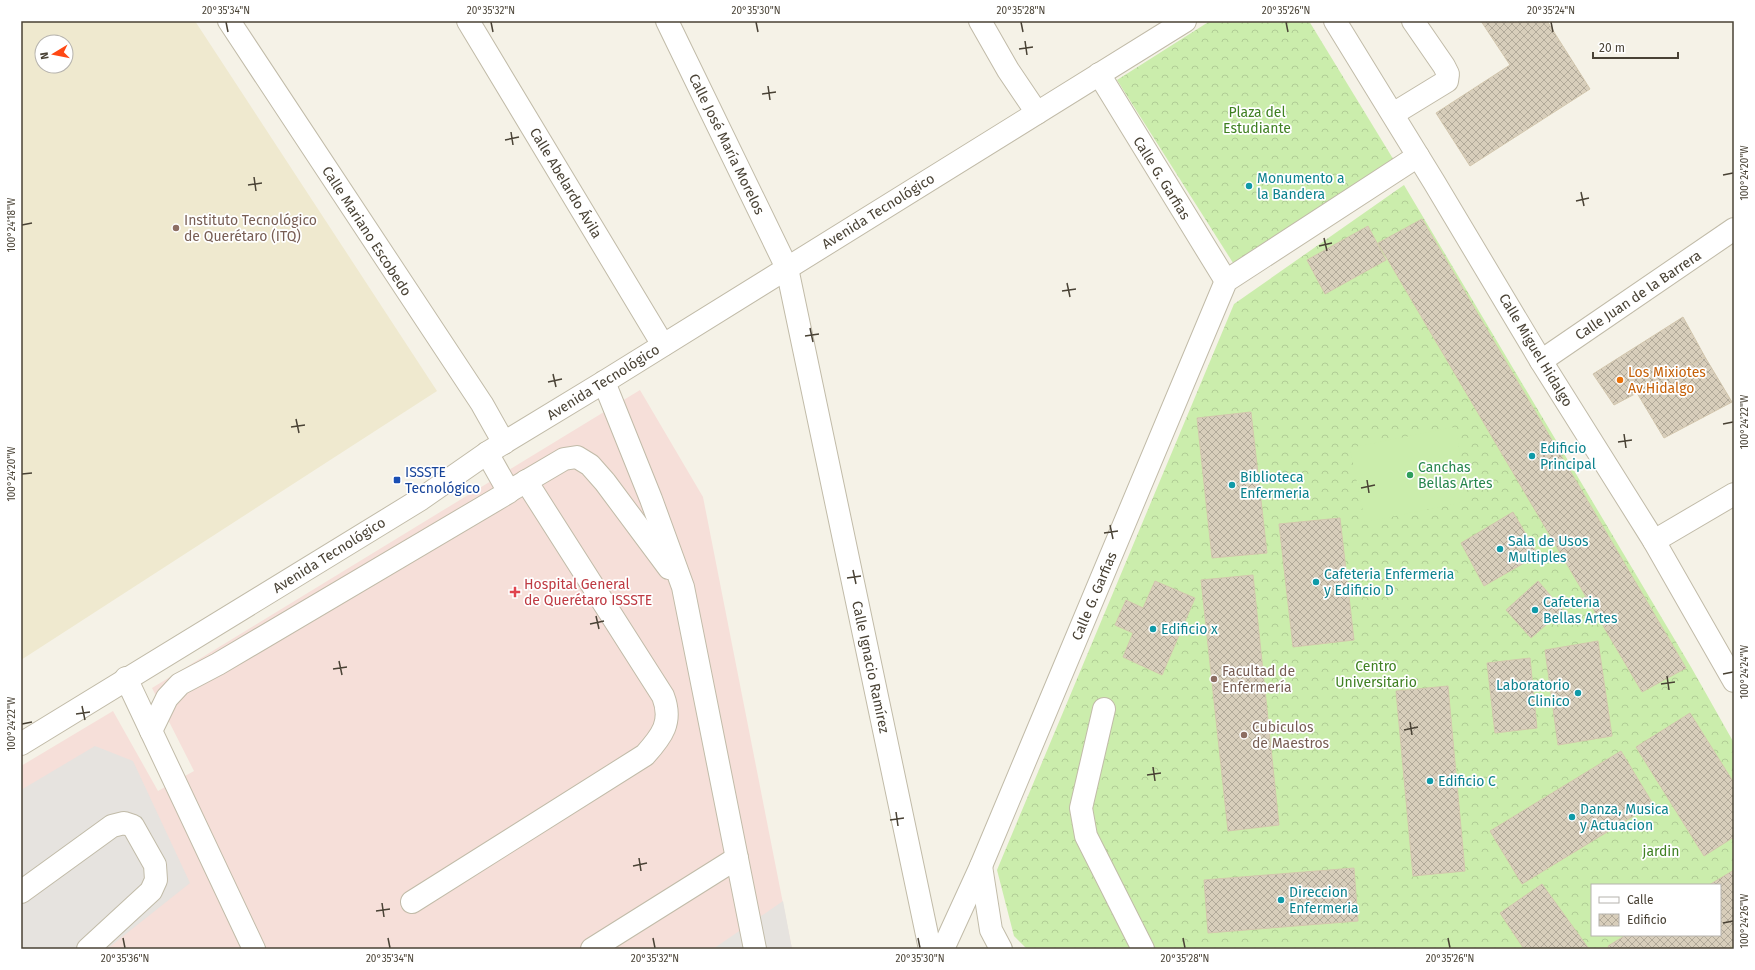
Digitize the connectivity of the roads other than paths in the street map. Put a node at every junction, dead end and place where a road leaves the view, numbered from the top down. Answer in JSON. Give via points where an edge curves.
{"nodes":[{"id":1,"x":228,"y":21,"type":"edge"},
{"id":2,"x":468,"y":21,"type":"edge"},
{"id":3,"x":667,"y":21,"type":"edge"},
{"id":4,"x":980,"y":21,"type":"edge"},
{"id":5,"x":1185,"y":21,"type":"edge"},
{"id":6,"x":1335,"y":21,"type":"edge"},
{"id":7,"x":1413,"y":21,"type":"edge"},
{"id":8,"x":1099,"y":74,"type":"junction"},
{"id":9,"x":1036,"y":113,"type":"junction"},
{"id":10,"x":1393,"y":114,"type":"junction"},
{"id":11,"x":1418,"y":156,"type":"junction"},
{"id":12,"x":1734,"y":229,"type":"edge"},
{"id":13,"x":787,"y":268,"type":"junction"},
{"id":14,"x":1226,"y":281,"type":"junction"},
{"id":15,"x":663,"y":344,"type":"junction"},
{"id":16,"x":1541,"y":361,"type":"junction"},
{"id":17,"x":604,"y":382,"type":"junction"},
{"id":18,"x":495,"y":448,"type":"junction"},
{"id":19,"x":518,"y":487,"type":"junction"},
{"id":20,"x":1734,"y":494,"type":"edge"},
{"id":21,"x":1654,"y":541,"type":"junction"},
{"id":22,"x":683,"y":587,"type":"junction"},
{"id":23,"x":126,"y":678,"type":"junction"},
{"id":24,"x":1734,"y":681,"type":"edge"},
{"id":25,"x":1104,"y":709,"type":"dead end"},
{"id":26,"x":151,"y":731,"type":"junction"},
{"id":27,"x":21,"y":744,"type":"edge"},
{"id":28,"x":737,"y":858,"type":"junction"},
{"id":29,"x":981,"y":866,"type":"junction"},
{"id":30,"x":21,"y":892,"type":"edge"},
{"id":31,"x":412,"y":902,"type":"dead end"},
{"id":32,"x":751,"y":946,"type":"edge"},
{"id":33,"x":88,"y":949,"type":"edge"},
{"id":34,"x":254,"y":949,"type":"edge"},
{"id":35,"x":592,"y":949,"type":"edge"},
{"id":36,"x":930,"y":949,"type":"edge"},
{"id":37,"x":943,"y":949,"type":"edge"},
{"id":38,"x":1001,"y":949,"type":"edge"},
{"id":39,"x":1143,"y":949,"type":"edge"}],
"edges":[{"from":1,"to":18,"type":"street","name":"Calle Mariano Escobedo","via":[[482,404]]},
{"from":2,"to":15,"type":"street","name":"Calle Abelardo Ávila"},
{"from":3,"to":13,"type":"street","name":"Calle José María Morelos"},
{"from":4,"to":9,"type":"street"},
{"from":5,"to":8,"type":"street","name":"Avenida Tecnológico"},
{"from":6,"to":10,"type":"street","name":"Calle Miguel Hidalgo"},
{"from":7,"to":10,"type":"street","via":[[1444,66],[1448,74],[1447,81]]},
{"from":8,"to":9,"type":"street","name":"Avenida Tecnológico"},
{"from":8,"to":14,"type":"street","name":"Calle G. Garfias"},
{"from":9,"to":13,"type":"street","name":"Avenida Tecnológico"},
{"from":10,"to":11,"type":"street","name":"Calle Miguel Hidalgo"},
{"from":11,"to":14,"type":"street"},
{"from":11,"to":16,"type":"street","name":"Calle Miguel Hidalgo"},
{"from":12,"to":16,"type":"street","name":"Calle Juan de la Barrera"},
{"from":13,"to":15,"type":"street","name":"Avenida Tecnológico"},
{"from":13,"to":36,"type":"street","name":"Calle Ignacio Ramírez"},
{"from":14,"to":29,"type":"street","name":"Calle G. Garfias"},
{"from":15,"to":17,"type":"street","name":"Avenida Tecnológico"},
{"from":16,"to":21,"type":"street","name":"Calle Miguel Hidalgo"},
{"from":17,"to":18,"type":"street","name":"Avenida Tecnológico"},
{"from":17,"to":22,"type":"street"},
{"from":18,"to":19,"type":"street","name":"Calle Mariano Escobedo"},
{"from":18,"to":23,"type":"street","name":"Avenida Tecnológico","via":[[421,499]]},
{"from":19,"to":22,"type":"street","via":[[564,459],[577,457],[590,465],[605,482]]},
{"from":19,"to":26,"type":"street","via":[[180,684],[167,698]]},
{"from":19,"to":31,"type":"street","name":"Calle Mariano Escobedo","via":[[663,696],[668,708],[667,721],[659,739],[645,755]]},
{"from":20,"to":21,"type":"street"},
{"from":21,"to":24,"type":"street","name":"Calle Miguel Hidalgo"},
{"from":22,"to":28,"type":"street"},
{"from":23,"to":26,"type":"street"},
{"from":23,"to":27,"type":"street","name":"Avenida Tecnológico"},
{"from":25,"to":39,"type":"street","via":[[1081,808],[1086,836]]},
{"from":26,"to":34,"type":"street"},
{"from":28,"to":32,"type":"street"},
{"from":28,"to":35,"type":"street"},
{"from":29,"to":37,"type":"street","name":"Calle G. Garfias"},
{"from":29,"to":38,"type":"street","via":[[991,930]]},
{"from":30,"to":33,"type":"street","via":[[112,826],[124,823],[132,826],[155,865],[156,880],[151,891]]}]}
